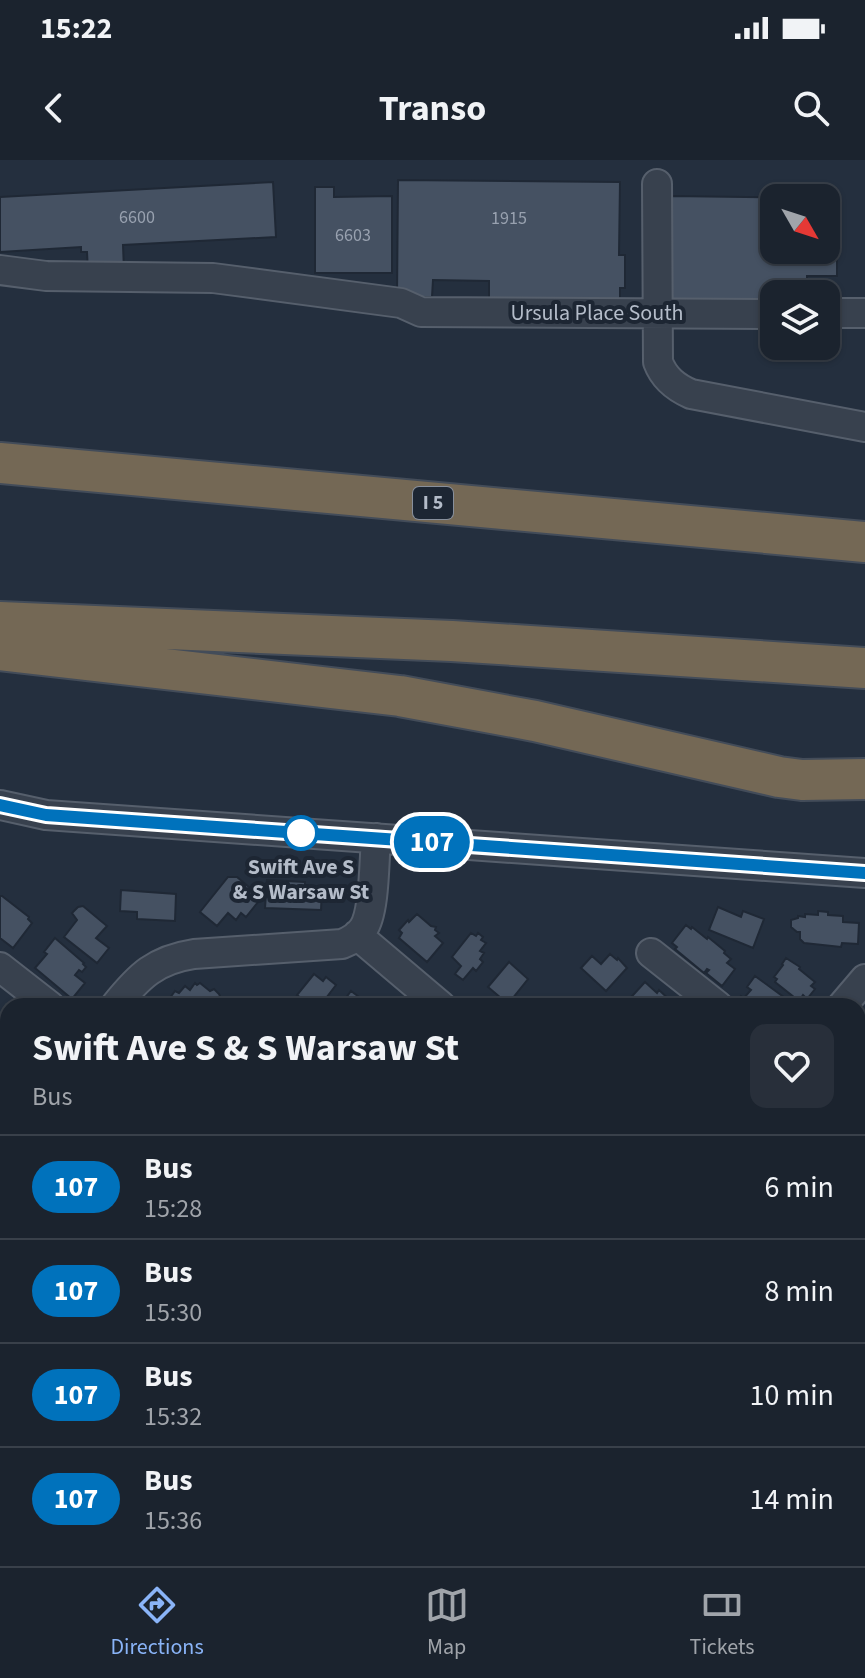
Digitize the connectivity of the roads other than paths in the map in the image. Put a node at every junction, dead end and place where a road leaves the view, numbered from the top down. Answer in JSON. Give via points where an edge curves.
{"nodes":[{"id":1,"x":657,"y":184,"type":"dead end"},
{"id":2,"x":0,"y":270,"type":"edge"},
{"id":3,"x":657,"y":313,"type":"junction"},
{"id":4,"x":840,"y":313,"type":"edge"},
{"id":5,"x":865,"y":313,"type":"edge"},
{"id":6,"x":760,"y":314,"type":"edge"},
{"id":7,"x":865,"y":427,"type":"edge"},
{"id":8,"x":0,"y":463,"type":"edge"},
{"id":9,"x":865,"y":542,"type":"edge"},
{"id":10,"x":0,"y":622,"type":"edge"},
{"id":11,"x":0,"y":650,"type":"edge"},
{"id":12,"x":865,"y":668,"type":"edge"},
{"id":13,"x":865,"y":779,"type":"edge"},
{"id":14,"x":0,"y":805,"type":"edge"},
{"id":15,"x":46,"y":815,"type":"junction"},
{"id":16,"x":0,"y":822,"type":"edge"},
{"id":17,"x":376,"y":838,"type":"junction"},
{"id":18,"x":865,"y":873,"type":"edge"},
{"id":19,"x":357,"y":935,"type":"junction"},
{"id":20,"x":651,"y":953,"type":"dead end"},
{"id":21,"x":0,"y":967,"type":"edge"},
{"id":22,"x":865,"y":979,"type":"edge"},
{"id":23,"x":40,"y":998,"type":"edge"},
{"id":24,"x":122,"y":998,"type":"edge"},
{"id":25,"x":432,"y":998,"type":"edge"},
{"id":26,"x":708,"y":998,"type":"edge"},
{"id":27,"x":849,"y":998,"type":"edge"}],
"edges":[{"from":1,"to":3,"type":"street"},
{"from":2,"to":3,"type":"street","name":"Ursula Place South","via":[[46,276],[213,278],[401,303],[421,312]]},
{"from":3,"to":6,"type":"street","name":"Ursula Place South"},
{"from":3,"to":7,"type":"street","via":[[658,362],[679,389]]},
{"from":4,"to":5,"type":"street"},
{"from":8,"to":9,"type":"highway","number":"I 5"},
{"from":10,"to":12,"type":"highway","via":[[452,641]]},
{"from":11,"to":13,"type":"highway","via":[[400,696],[779,777]]},
{"from":14,"to":15,"type":"street"},
{"from":15,"to":16,"type":"street"},
{"from":15,"to":17,"type":"street"},
{"from":17,"to":18,"type":"street"},
{"from":17,"to":19,"type":"street","via":[[369,914]]},
{"from":19,"to":24,"type":"street","via":[[342,944],[176,957],[145,972]]},
{"from":19,"to":25,"type":"street"},
{"from":20,"to":26,"type":"street"},
{"from":21,"to":23,"type":"street"},
{"from":22,"to":27,"type":"street"}]}
